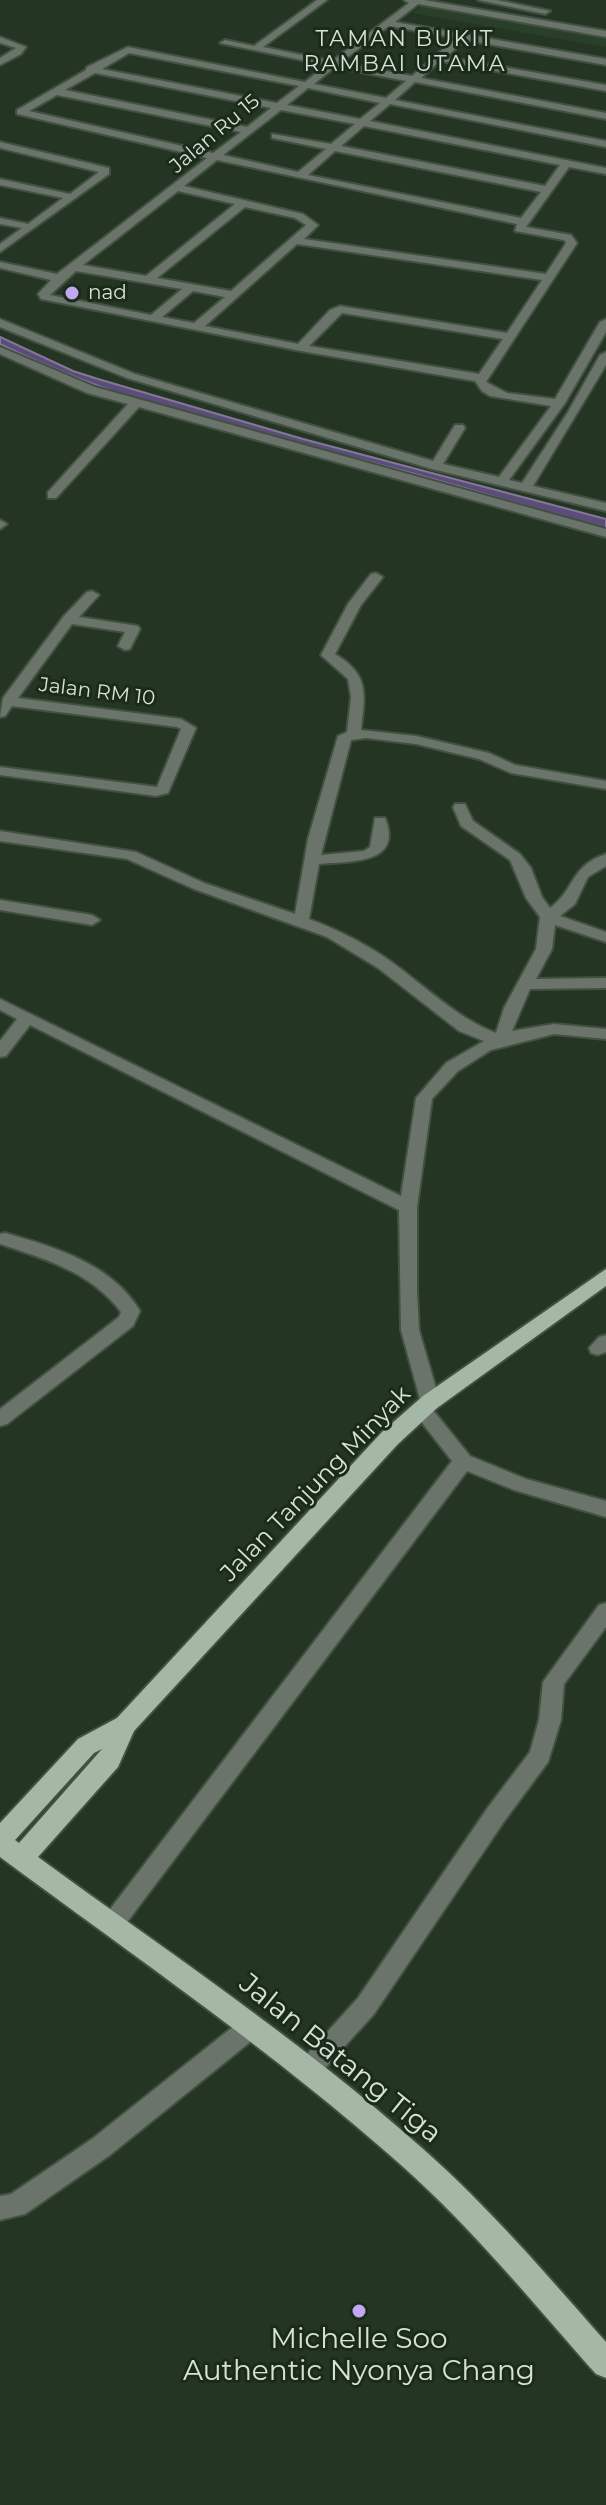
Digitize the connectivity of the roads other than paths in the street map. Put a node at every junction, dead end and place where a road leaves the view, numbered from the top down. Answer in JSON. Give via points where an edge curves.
{"nodes":[{"id":1,"x":323,"y":0,"type":"edge"},
{"id":2,"x":413,"y":0,"type":"edge"},
{"id":3,"x":459,"y":0,"type":"edge"},
{"id":4,"x":482,"y":0,"type":"edge"},
{"id":5,"x":585,"y":20,"type":"junction"},
{"id":6,"x":386,"y":23,"type":"junction"},
{"id":7,"x":606,"y":24,"type":"edge"},
{"id":8,"x":606,"y":34,"type":"edge"},
{"id":9,"x":464,"y":36,"type":"junction"},
{"id":10,"x":0,"y":40,"type":"edge"},
{"id":11,"x":225,"y":43,"type":"dead end"},
{"id":12,"x":255,"y":49,"type":"junction"},
{"id":13,"x":438,"y":58,"type":"junction"},
{"id":14,"x":0,"y":62,"type":"edge"},
{"id":15,"x":606,"y":62,"type":"edge"},
{"id":16,"x":332,"y":64,"type":"junction"},
{"id":17,"x":90,"y":69,"type":"junction"},
{"id":18,"x":413,"y":79,"type":"junction"},
{"id":19,"x":302,"y":86,"type":"junction"},
{"id":20,"x":606,"y":88,"type":"edge"},
{"id":21,"x":53,"y":91,"type":"junction"},
{"id":22,"x":387,"y":102,"type":"junction"},
{"id":23,"x":275,"y":108,"type":"junction"},
{"id":24,"x":606,"y":116,"type":"edge"},
{"id":25,"x":361,"y":124,"type":"junction"},
{"id":26,"x":246,"y":130,"type":"junction"},
{"id":27,"x":276,"y":136,"type":"dead end"},
{"id":28,"x":606,"y":144,"type":"edge"},
{"id":29,"x":2,"y":147,"type":"edge"},
{"id":30,"x":331,"y":149,"type":"junction"},
{"id":31,"x":216,"y":156,"type":"junction"},
{"id":32,"x":567,"y":163,"type":"junction"},
{"id":33,"x":606,"y":171,"type":"edge"},
{"id":34,"x":300,"y":176,"type":"junction"},
{"id":35,"x":0,"y":182,"type":"edge"},
{"id":36,"x":178,"y":188,"type":"junction"},
{"id":37,"x":547,"y":190,"type":"junction"},
{"id":38,"x":72,"y":197,"type":"junction"},
{"id":39,"x":243,"y":203,"type":"junction"},
{"id":40,"x":0,"y":221,"type":"edge"},
{"id":41,"x":523,"y":222,"type":"junction"},
{"id":42,"x":30,"y":227,"type":"junction"},
{"id":43,"x":297,"y":241,"type":"junction"},
{"id":44,"x":0,"y":249,"type":"edge"},
{"id":45,"x":0,"y":265,"type":"edge"},
{"id":46,"x":74,"y":267,"type":"junction"},
{"id":47,"x":547,"y":277,"type":"junction"},
{"id":48,"x":59,"y":278,"type":"junction"},
{"id":49,"x":148,"y":280,"type":"junction"},
{"id":50,"x":191,"y":287,"type":"junction"},
{"id":51,"x":234,"y":295,"type":"junction"},
{"id":52,"x":153,"y":319,"type":"junction"},
{"id":53,"x":0,"y":322,"type":"edge"},
{"id":54,"x":606,"y":322,"type":"edge"},
{"id":55,"x":197,"y":327,"type":"junction"},
{"id":56,"x":510,"y":337,"type":"junction"},
{"id":57,"x":301,"y":348,"type":"junction"},
{"id":58,"x":0,"y":350,"type":"edge"},
{"id":59,"x":590,"y":353,"type":"junction"},
{"id":60,"x":606,"y":355,"type":"edge"},
{"id":61,"x":600,"y":376,"type":"edge"},
{"id":62,"x":481,"y":378,"type":"junction"},
{"id":63,"x":136,"y":403,"type":"junction"},
{"id":64,"x":559,"y":403,"type":"junction"},
{"id":65,"x":459,"y":428,"type":"dead end"},
{"id":66,"x":436,"y":466,"type":"junction"},
{"id":67,"x":503,"y":480,"type":"junction"},
{"id":68,"x":532,"y":488,"type":"junction"},
{"id":69,"x":52,"y":495,"type":"dead end"},
{"id":70,"x":519,"y":507,"type":"junction"},
{"id":71,"x":606,"y":507,"type":"edge"},
{"id":72,"x":606,"y":533,"type":"edge"},
{"id":73,"x":376,"y":577,"type":"dead end"},
{"id":74,"x":92,"y":595,"type":"dead end"},
{"id":75,"x":69,"y":619,"type":"junction"},
{"id":76,"x":125,"y":646,"type":"dead end"},
{"id":77,"x":4,"y":707,"type":"edge"},
{"id":78,"x":354,"y":734,"type":"junction"},
{"id":79,"x":0,"y":771,"type":"edge"},
{"id":80,"x":606,"y":785,"type":"edge"},
{"id":81,"x":460,"y":807,"type":"dead end"},
{"id":82,"x":380,"y":821,"type":"dead end"},
{"id":83,"x":0,"y":836,"type":"edge"},
{"id":84,"x":606,"y":859,"type":"edge"},
{"id":85,"x":312,"y":860,"type":"junction"},
{"id":86,"x":0,"y":905,"type":"edge"},
{"id":87,"x":548,"y":917,"type":"junction"},
{"id":88,"x":92,"y":920,"type":"dead end"},
{"id":89,"x":301,"y":921,"type":"junction"},
{"id":90,"x":606,"y":937,"type":"edge"},
{"id":91,"x":606,"y":983,"type":"edge"},
{"id":92,"x":526,"y":984,"type":"junction"},
{"id":93,"x":0,"y":1004,"type":"edge"},
{"id":94,"x":27,"y":1017,"type":"junction"},
{"id":95,"x":606,"y":1034,"type":"edge"},
{"id":96,"x":503,"y":1040,"type":"junction"},
{"id":97,"x":0,"y":1052,"type":"edge"},
{"id":98,"x":408,"y":1207,"type":"junction"},
{"id":99,"x":2,"y":1237,"type":"edge"},
{"id":100,"x":606,"y":1276,"type":"edge"},
{"id":101,"x":426,"y":1406,"type":"junction"},
{"id":102,"x":0,"y":1419,"type":"edge"},
{"id":103,"x":463,"y":1461,"type":"junction"},
{"id":104,"x":606,"y":1509,"type":"edge"},
{"id":105,"x":606,"y":1611,"type":"edge"},
{"id":106,"x":7,"y":1847,"type":"edge"},
{"id":107,"x":113,"y":1923,"type":"junction"},
{"id":108,"x":252,"y":2026,"type":"junction"},
{"id":109,"x":309,"y":2069,"type":"junction"},
{"id":110,"x":0,"y":2208,"type":"edge"},
{"id":111,"x":606,"y":2364,"type":"edge"}],
"edges":[{"from":1,"to":12,"type":"street"},
{"from":2,"to":6,"type":"street","name":"Jalan Ru 15"},
{"from":2,"to":8,"type":"street"},
{"from":3,"to":5,"type":"street"},
{"from":4,"to":5,"type":"street"},
{"from":5,"to":7,"type":"street"},
{"from":6,"to":9,"type":"street"},
{"from":6,"to":16,"type":"street","name":"Jalan Ru 15"},
{"from":9,"to":13,"type":"street"},
{"from":9,"to":15,"type":"street"},
{"from":10,"to":14,"type":"street","via":[[21,47]]},
{"from":11,"to":12,"type":"street"},
{"from":12,"to":16,"type":"street"},
{"from":13,"to":18,"type":"street"},
{"from":13,"to":20,"type":"street"},
{"from":16,"to":18,"type":"street"},
{"from":16,"to":19,"type":"street","name":"Jalan Ru 15"},
{"from":17,"to":19,"type":"street","via":[[128,50]]},
{"from":17,"to":21,"type":"street"},
{"from":17,"to":23,"type":"street"},
{"from":18,"to":22,"type":"street"},
{"from":18,"to":24,"type":"street"},
{"from":19,"to":22,"type":"street"},
{"from":19,"to":23,"type":"street","name":"Jalan Ru 15"},
{"from":21,"to":26,"type":"street"},
{"from":21,"to":31,"type":"street","via":[[20,112]]},
{"from":22,"to":25,"type":"street"},
{"from":22,"to":28,"type":"street"},
{"from":23,"to":25,"type":"street"},
{"from":23,"to":26,"type":"street","name":"Jalan Ru 15"},
{"from":25,"to":30,"type":"street"},
{"from":25,"to":32,"type":"street"},
{"from":26,"to":31,"type":"street","name":"Jalan Ru 15"},
{"from":27,"to":30,"type":"street"},
{"from":29,"to":38,"type":"street","via":[[105,170]]},
{"from":30,"to":34,"type":"street"},
{"from":30,"to":37,"type":"street"},
{"from":31,"to":34,"type":"street"},
{"from":31,"to":36,"type":"street","name":"Jalan Ru 15"},
{"from":32,"to":33,"type":"street"},
{"from":32,"to":37,"type":"street"},
{"from":34,"to":41,"type":"street"},
{"from":35,"to":38,"type":"street"},
{"from":36,"to":39,"type":"street"},
{"from":36,"to":46,"type":"street","name":"Jalan Ru 15"},
{"from":37,"to":41,"type":"street"},
{"from":38,"to":42,"type":"street"},
{"from":39,"to":43,"type":"street","via":[[311,222],[311,229]]},
{"from":39,"to":49,"type":"street"},
{"from":40,"to":42,"type":"street"},
{"from":41,"to":47,"type":"street","via":[[519,229],[573,240]]},
{"from":42,"to":44,"type":"street"},
{"from":43,"to":47,"type":"street"},
{"from":43,"to":51,"type":"street"},
{"from":45,"to":48,"type":"street"},
{"from":46,"to":48,"type":"street","name":"Jalan Ru 15"},
{"from":46,"to":49,"type":"street"},
{"from":47,"to":56,"type":"street"},
{"from":48,"to":52,"type":"street","name":"Jalan Ru 15","via":[[45,289],[45,297]]},
{"from":49,"to":50,"type":"street"},
{"from":50,"to":51,"type":"street"},
{"from":50,"to":52,"type":"street"},
{"from":51,"to":55,"type":"street"},
{"from":52,"to":55,"type":"street"},
{"from":53,"to":66,"type":"street","via":[[131,376]]},
{"from":54,"to":59,"type":"street"},
{"from":55,"to":57,"type":"street"},
{"from":56,"to":57,"type":"street","via":[[340,309]]},
{"from":56,"to":62,"type":"street"},
{"from":57,"to":62,"type":"street"},
{"from":58,"to":63,"type":"street","via":[[66,381]]},
{"from":59,"to":60,"type":"street"},
{"from":59,"to":64,"type":"street"},
{"from":60,"to":61,"type":"street"},
{"from":61,"to":68,"type":"street"},
{"from":62,"to":64,"type":"street","via":[[485,390],[497,395]]},
{"from":63,"to":69,"type":"street"},
{"from":63,"to":70,"type":"street"},
{"from":64,"to":67,"type":"street"},
{"from":65,"to":66,"type":"street"},
{"from":66,"to":67,"type":"street"},
{"from":67,"to":68,"type":"street"},
{"from":68,"to":70,"type":"street"},
{"from":68,"to":71,"type":"street"},
{"from":70,"to":72,"type":"street"},
{"from":73,"to":78,"type":"street","via":[[328,655],[354,674]]},
{"from":74,"to":75,"type":"street"},
{"from":75,"to":76,"type":"street","via":[[133,629]]},
{"from":75,"to":77,"type":"street"},
{"from":77,"to":79,"type":"street","name":"Jalan RM 10","via":[[181,723],[189,728],[163,790]]},
{"from":78,"to":80,"type":"street","via":[[416,740],[484,756],[511,769]]},
{"from":78,"to":85,"type":"street","via":[[342,740]]},
{"from":81,"to":87,"type":"street","via":[[466,823],[515,857]]},
{"from":82,"to":85,"type":"street","via":[[377,849],[368,855]]},
{"from":83,"to":89,"type":"street","via":[[131,855],[199,886]]},
{"from":84,"to":87,"type":"street","via":[[581,875],[570,901]]},
{"from":85,"to":89,"type":"street"},
{"from":86,"to":88,"type":"street"},
{"from":87,"to":90,"type":"street"},
{"from":87,"to":92,"type":"street","via":[[547,941]]},
{"from":89,"to":96,"type":"street","via":[[384,964],[465,1027]]},
{"from":91,"to":92,"type":"street"},
{"from":92,"to":96,"type":"street","via":[[502,1031]]},
{"from":93,"to":94,"type":"street"},
{"from":94,"to":97,"type":"street"},
{"from":94,"to":98,"type":"street"},
{"from":95,"to":96,"type":"street","via":[[554,1029]]},
{"from":96,"to":98,"type":"street","via":[[452,1067],[424,1098]]},
{"from":98,"to":101,"type":"street","via":[[410,1330]]},
{"from":99,"to":102,"type":"street","via":[[83,1266],[131,1311],[126,1321]]},
{"from":100,"to":101,"type":"main road","name":"Jalan Tanjung Minyak"},
{"from":101,"to":103,"type":"street"},
{"from":101,"to":106,"type":"main road","name":"Jalan Tanjung Minyak","via":[[372,1456],[125,1725],[109,1760]]},
{"from":103,"to":104,"type":"street","via":[[521,1485]]},
{"from":103,"to":107,"type":"street"},
{"from":105,"to":109,"type":"street","via":[[554,1682],[540,1756],[366,2006]]},
{"from":106,"to":107,"type":"main road","name":"Jalan Batang Tiga"},
{"from":107,"to":108,"type":"main road","name":"Jalan Batang Tiga"},
{"from":108,"to":109,"type":"main road","name":"Jalan Batang Tiga"},
{"from":108,"to":110,"type":"street","via":[[101,2147],[16,2205]]},
{"from":109,"to":111,"type":"main road","name":"Jalan Batang Tiga","via":[[458,2201]]}]}
